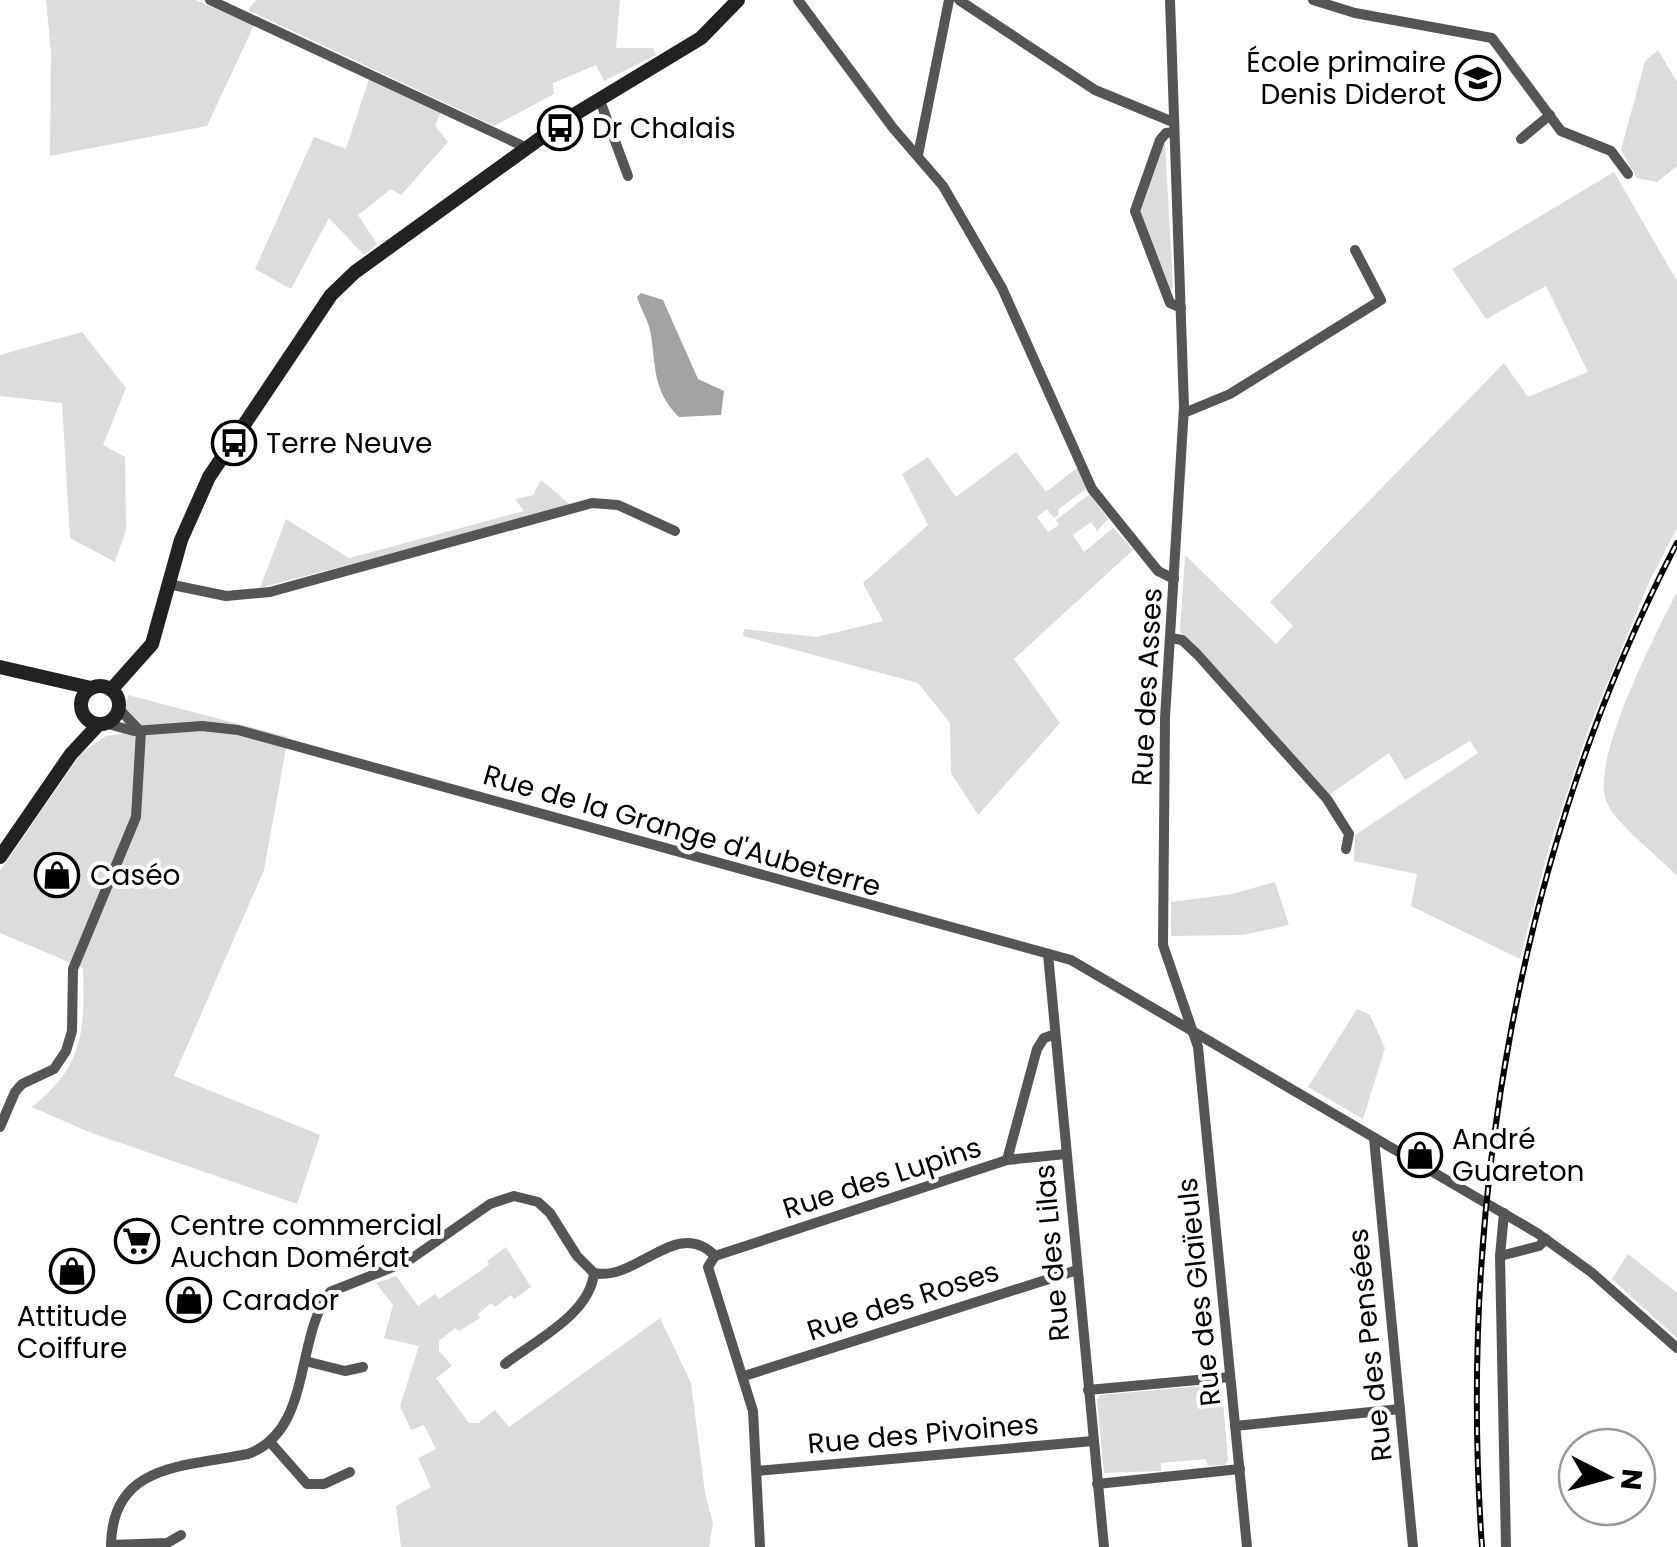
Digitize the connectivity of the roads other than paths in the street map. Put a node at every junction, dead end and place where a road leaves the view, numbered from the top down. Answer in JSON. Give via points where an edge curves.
{"nodes":[{"id":1,"x":210,"y":0,"type":"edge"},
{"id":2,"x":738,"y":0,"type":"edge"},
{"id":3,"x":798,"y":0,"type":"edge"},
{"id":4,"x":949,"y":0,"type":"edge"},
{"id":5,"x":959,"y":0,"type":"edge"},
{"id":6,"x":1170,"y":0,"type":"edge"},
{"id":7,"x":1313,"y":0,"type":"edge"},
{"id":8,"x":599,"y":98,"type":"junction"},
{"id":9,"x":1550,"y":114,"type":"junction"},
{"id":10,"x":1174,"y":127,"type":"junction"},
{"id":11,"x":1521,"y":140,"type":"dead end"},
{"id":12,"x":527,"y":148,"type":"junction"},
{"id":13,"x":918,"y":155,"type":"junction"},
{"id":14,"x":1628,"y":174,"type":"dead end"},
{"id":15,"x":628,"y":176,"type":"dead end"},
{"id":16,"x":1355,"y":250,"type":"dead end"},
{"id":17,"x":1181,"y":308,"type":"junction"},
{"id":18,"x":1184,"y":413,"type":"junction"},
{"id":19,"x":675,"y":531,"type":"dead end"},
{"id":20,"x":1174,"y":579,"type":"junction"},
{"id":21,"x":168,"y":584,"type":"junction"},
{"id":22,"x":1171,"y":638,"type":"junction"},
{"id":23,"x":0,"y":667,"type":"edge"},
{"id":24,"x":47,"y":680,"type":"junction"},
{"id":25,"x":91,"y":688,"type":"junction"},
{"id":26,"x":112,"y":690,"type":"junction"},
{"id":27,"x":81,"y":704,"type":"junction"},
{"id":28,"x":118,"y":708,"type":"junction"},
{"id":29,"x":102,"y":723,"type":"junction"},
{"id":30,"x":128,"y":730,"type":"junction"},
{"id":31,"x":141,"y":731,"type":"junction"},
{"id":32,"x":139,"y":758,"type":"junction"},
{"id":33,"x":1346,"y":849,"type":"dead end"},
{"id":34,"x":0,"y":857,"type":"edge"},
{"id":35,"x":1048,"y":954,"type":"junction"},
{"id":36,"x":1194,"y":1032,"type":"junction"},
{"id":37,"x":1053,"y":1035,"type":"junction"},
{"id":38,"x":3,"y":1110,"type":"edge"},
{"id":39,"x":0,"y":1127,"type":"edge"},
{"id":40,"x":1374,"y":1138,"type":"junction"},
{"id":41,"x":1066,"y":1154,"type":"junction"},
{"id":42,"x":1007,"y":1160,"type":"junction"},
{"id":43,"x":1504,"y":1213,"type":"junction"},
{"id":44,"x":1546,"y":1239,"type":"junction"},
{"id":45,"x":714,"y":1256,"type":"junction"},
{"id":46,"x":1500,"y":1256,"type":"junction"},
{"id":47,"x":1077,"y":1270,"type":"junction"},
{"id":48,"x":594,"y":1273,"type":"junction"},
{"id":49,"x":1677,"y":1348,"type":"edge"},
{"id":50,"x":304,"y":1361,"type":"junction"},
{"id":51,"x":506,"y":1364,"type":"dead end"},
{"id":52,"x":364,"y":1367,"type":"dead end"},
{"id":53,"x":744,"y":1376,"type":"junction"},
{"id":54,"x":1230,"y":1377,"type":"junction"},
{"id":55,"x":1088,"y":1390,"type":"junction"},
{"id":56,"x":1400,"y":1409,"type":"junction"},
{"id":57,"x":1235,"y":1426,"type":"junction"},
{"id":58,"x":1093,"y":1440,"type":"junction"},
{"id":59,"x":270,"y":1442,"type":"junction"},
{"id":60,"x":1240,"y":1469,"type":"junction"},
{"id":61,"x":757,"y":1471,"type":"junction"},
{"id":62,"x":350,"y":1472,"type":"dead end"},
{"id":63,"x":1098,"y":1484,"type":"junction"},
{"id":64,"x":180,"y":1535,"type":"dead end"},
{"id":65,"x":110,"y":1546,"type":"edge"},
{"id":66,"x":760,"y":1547,"type":"edge"},
{"id":67,"x":1104,"y":1547,"type":"edge"},
{"id":68,"x":1247,"y":1547,"type":"edge"},
{"id":69,"x":1413,"y":1547,"type":"edge"},
{"id":70,"x":1506,"y":1547,"type":"edge"}],
"edges":[{"from":1,"to":12,"type":"street"},
{"from":2,"to":8,"type":"main road","via":[[687,48]]},
{"from":3,"to":13,"type":"street"},
{"from":4,"to":13,"type":"street"},
{"from":5,"to":10,"type":"street","via":[[1095,90]]},
{"from":6,"to":10,"type":"street","name":"Rue des Asses"},
{"from":7,"to":9,"type":"street","via":[[1492,38]]},
{"from":8,"to":12,"type":"main road"},
{"from":8,"to":15,"type":"street"},
{"from":9,"to":11,"type":"street"},
{"from":9,"to":14,"type":"street","via":[[1567,136],[1611,150]]},
{"from":10,"to":17,"type":"street","name":"Rue des Asses"},
{"from":10,"to":17,"type":"street","via":[[1159,143],[1135,211],[1170,303]]},
{"from":12,"to":21,"type":"main road","via":[[332,295],[208,477]]},
{"from":13,"to":20,"type":"street","via":[[995,274],[1092,489],[1158,570]]},
{"from":16,"to":18,"type":"street","via":[[1380,300],[1230,394]]},
{"from":17,"to":18,"type":"street","name":"Rue des Asses"},
{"from":18,"to":20,"type":"street","name":"Rue des Asses"},
{"from":19,"to":21,"type":"street","via":[[618,505],[592,503],[270,592],[226,596]]},
{"from":20,"to":22,"type":"street","name":"Rue des Asses"},
{"from":21,"to":26,"type":"main road","via":[[152,644]]},
{"from":22,"to":33,"type":"street","via":[[1197,654],[1326,799],[1350,834]]},
{"from":22,"to":36,"type":"street","name":"Rue des Asses","via":[[1163,945]]},
{"from":23,"to":24,"type":"main road"},
{"from":24,"to":25,"type":"main road"},
{"from":24,"to":27,"type":"main road"},
{"from":25,"to":26,"type":"main road"},
{"from":25,"to":27,"type":"main road"},
{"from":26,"to":28,"type":"main road"},
{"from":27,"to":29,"type":"main road","via":[[88,720]]},
{"from":28,"to":29,"type":"main road"},
{"from":28,"to":31,"type":"street"},
{"from":29,"to":30,"type":"street","name":"Rue de la Grange d'Aubeterre"},
{"from":29,"to":34,"type":"main road","via":[[70,754]]},
{"from":30,"to":31,"type":"street","name":"Rue de la Grange d'Aubeterre"},
{"from":30,"to":32,"type":"street"},
{"from":31,"to":32,"type":"street"},
{"from":31,"to":35,"type":"street","name":"Rue de la Grange d'Aubeterre","via":[[238,730]]},
{"from":32,"to":38,"type":"street","via":[[136,817],[73,969],[66,1050],[54,1069],[22,1084]]},
{"from":35,"to":36,"type":"street","name":"Rue de la Grange d'Aubeterre","via":[[1083,964]]},
{"from":35,"to":37,"type":"street","name":"Rue des Lilas"},
{"from":36,"to":40,"type":"street"},
{"from":36,"to":54,"type":"street","name":"Rue des Glaïeuls"},
{"from":37,"to":41,"type":"street","name":"Rue des Lilas"},
{"from":37,"to":42,"type":"street","via":[[1038,1049]]},
{"from":38,"to":39,"type":"street"},
{"from":40,"to":43,"type":"street"},
{"from":40,"to":56,"type":"street","name":"Rue des Pensées"},
{"from":41,"to":42,"type":"street","name":"Rue des Lupins"},
{"from":41,"to":47,"type":"street","name":"Rue des Lilas"},
{"from":42,"to":45,"type":"street","name":"Rue des Lupins"},
{"from":43,"to":44,"type":"street"},
{"from":43,"to":46,"type":"street"},
{"from":44,"to":46,"type":"street"},
{"from":44,"to":49,"type":"street"},
{"from":45,"to":48,"type":"street","via":[[690,1241],[624,1272]]},
{"from":45,"to":53,"type":"street","via":[[708,1267]]},
{"from":46,"to":70,"type":"street"},
{"from":47,"to":53,"type":"street","name":"Rue des Roses"},
{"from":47,"to":55,"type":"street","name":"Rue des Lilas"},
{"from":48,"to":50,"type":"street","via":[[538,1202],[502,1198],[408,1261],[330,1292]]},
{"from":48,"to":51,"type":"street","via":[[577,1308]]},
{"from":50,"to":52,"type":"street","via":[[345,1371]]},
{"from":50,"to":59,"type":"street","via":[[287,1420]]},
{"from":53,"to":61,"type":"street"},
{"from":54,"to":55,"type":"street"},
{"from":54,"to":57,"type":"street","name":"Rue des Glaïeuls"},
{"from":55,"to":58,"type":"street","name":"Rue des Lilas"},
{"from":56,"to":57,"type":"street"},
{"from":56,"to":69,"type":"street","name":"Rue des Pensées"},
{"from":57,"to":60,"type":"street","name":"Rue des Glaïeuls"},
{"from":58,"to":61,"type":"street","name":"Rue des Pivoines"},
{"from":58,"to":63,"type":"street","name":"Rue des Lilas"},
{"from":59,"to":62,"type":"street","via":[[307,1484]]},
{"from":59,"to":65,"type":"street","via":[[248,1454],[138,1480],[114,1512]]},
{"from":60,"to":63,"type":"street"},
{"from":60,"to":68,"type":"street","name":"Rue des Glaïeuls"},
{"from":61,"to":66,"type":"street"},
{"from":63,"to":67,"type":"street","name":"Rue des Lilas"},
{"from":64,"to":65,"type":"street","via":[[168,1543]]}]}
